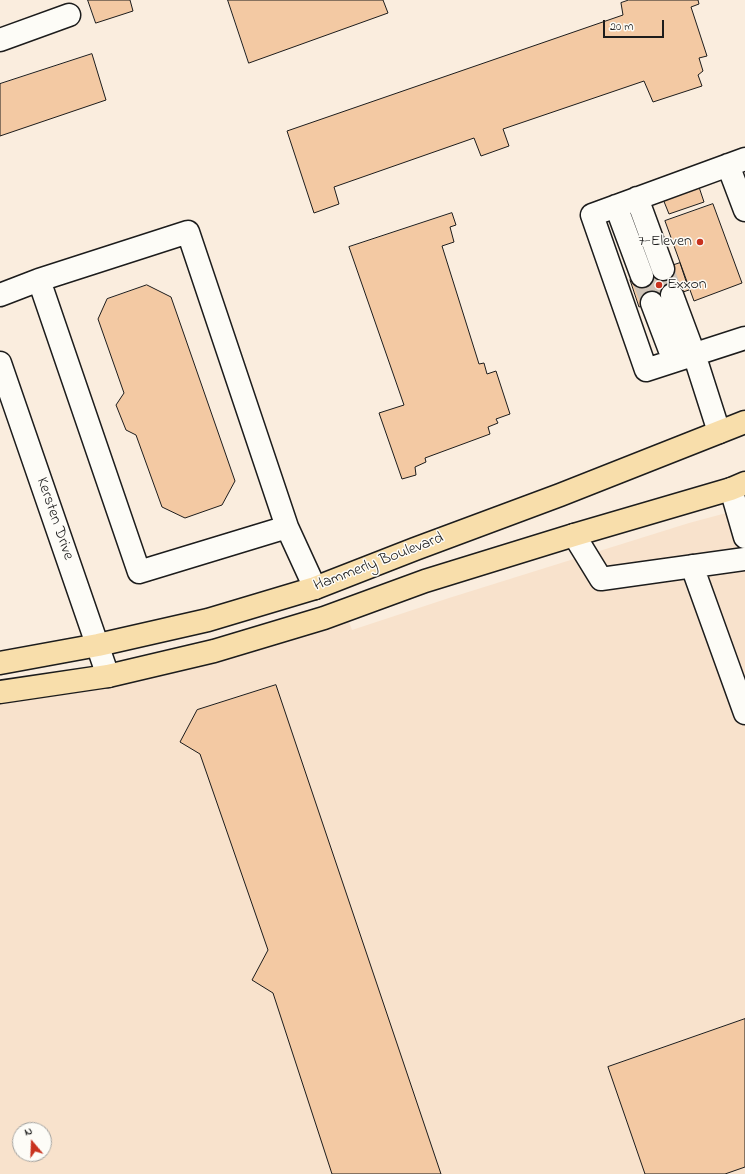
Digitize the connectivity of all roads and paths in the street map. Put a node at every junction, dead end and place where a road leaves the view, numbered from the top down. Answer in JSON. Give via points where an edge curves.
{"nodes":[{"id":1,"x":69,"y":16,"type":"dead end"},
{"id":2,"x":0,"y":40,"type":"edge"},
{"id":3,"x":737,"y":162,"type":"edge"},
{"id":4,"x":637,"y":198,"type":"junction"},
{"id":5,"x":744,"y":203,"type":"edge"},
{"id":6,"x":616,"y":206,"type":"junction"},
{"id":7,"x":663,"y":269,"type":"tunnel mouth"},
{"id":8,"x":642,"y":276,"type":"tunnel mouth"},
{"id":9,"x":39,"y":280,"type":"junction"},
{"id":10,"x":0,"y":295,"type":"edge"},
{"id":11,"x":662,"y":299,"type":"tunnel mouth"},
{"id":12,"x":745,"y":338,"type":"edge"},
{"id":13,"x":684,"y":357,"type":"junction"},
{"id":14,"x":0,"y":362,"type":"edge"},
{"id":15,"x":745,"y":422,"type":"edge"},
{"id":16,"x":719,"y":432,"type":"junction"},
{"id":17,"x":738,"y":486,"type":"edge"},
{"id":18,"x":287,"y":527,"type":"junction"},
{"id":19,"x":574,"y":535,"type":"junction"},
{"id":20,"x":745,"y":537,"type":"edge"},
{"id":21,"x":745,"y":559,"type":"edge"},
{"id":22,"x":692,"y":566,"type":"junction"},
{"id":23,"x":315,"y":588,"type":"junction"},
{"id":24,"x":98,"y":645,"type":"junction"},
{"id":25,"x":0,"y":663,"type":"edge"},
{"id":26,"x":108,"y":676,"type":"junction"},
{"id":27,"x":740,"y":686,"type":"edge"},
{"id":28,"x":0,"y":692,"type":"edge"},
{"id":29,"x":745,"y":713,"type":"edge"}],
"edges":[{"from":1,"to":2,"type":"street"},
{"from":3,"to":4,"type":"street"},
{"from":3,"to":5,"type":"street"},
{"from":4,"to":6,"type":"street"},
{"from":4,"to":7,"type":"street"},
{"from":6,"to":8,"type":"street"},
{"from":6,"to":13,"type":"street","via":[[592,215],[646,370]]},
{"from":9,"to":10,"type":"street"},
{"from":9,"to":18,"type":"street","via":[[139,572]]},
{"from":9,"to":18,"type":"street","via":[[188,232]]},
{"from":11,"to":13,"type":"street"},
{"from":12,"to":13,"type":"street"},
{"from":13,"to":16,"type":"street"},
{"from":14,"to":24,"type":"street","name":"Kersten Drive"},
{"from":15,"to":16,"type":"main road","name":"Hammerly Boulevard"},
{"from":16,"to":23,"type":"main road","name":"Hammerly Boulevard"},
{"from":17,"to":19,"type":"main road","name":"Hammerly Boulevard"},
{"from":17,"to":20,"type":"street"},
{"from":18,"to":23,"type":"street"},
{"from":19,"to":22,"type":"street","via":[[601,579]]},
{"from":19,"to":26,"type":"main road","name":"Hammerly Boulevard","via":[[425,581],[324,618],[214,651]]},
{"from":21,"to":22,"type":"street"},
{"from":22,"to":27,"type":"street"},
{"from":23,"to":24,"type":"main road","name":"Hammerly Boulevard","via":[[208,620]]},
{"from":24,"to":25,"type":"main road","name":"Hammerly Boulevard"},
{"from":24,"to":26,"type":"street","name":"Kersten Drive"},
{"from":26,"to":28,"type":"main road","name":"Hammerly Boulevard"},
{"from":27,"to":29,"type":"street"}]}
